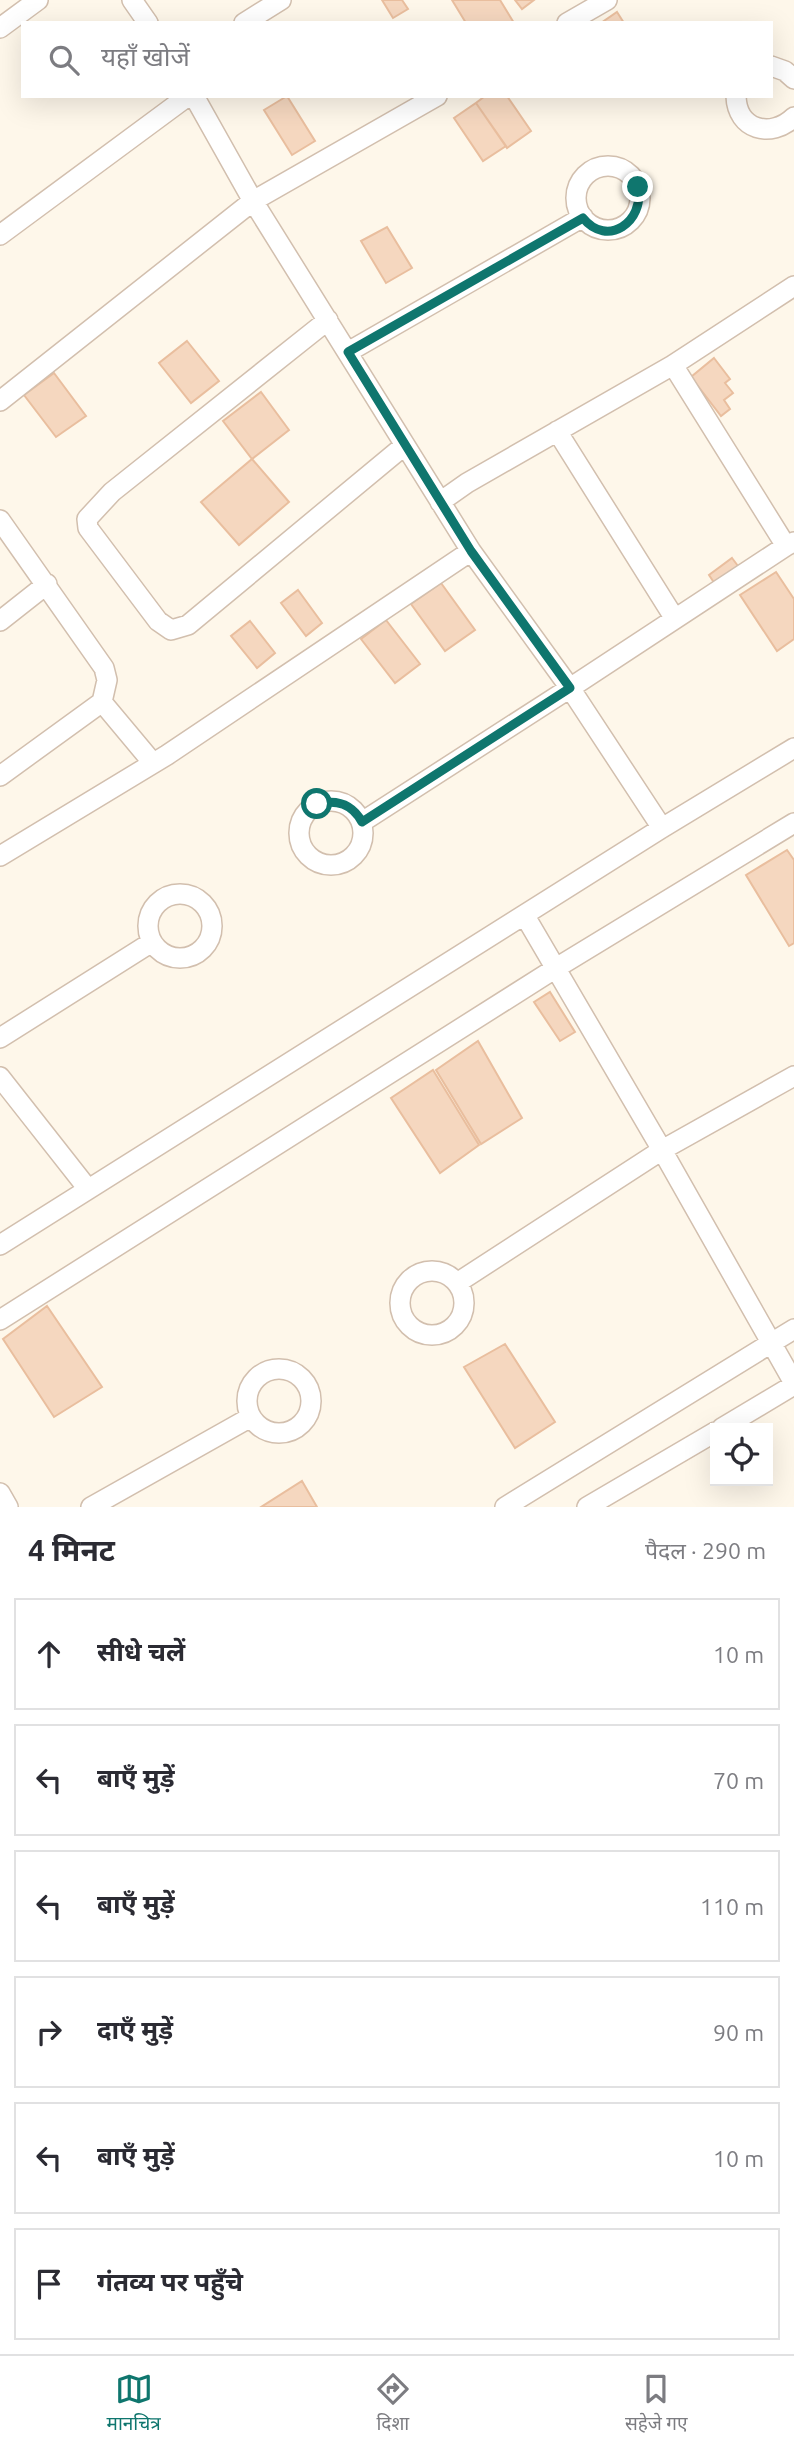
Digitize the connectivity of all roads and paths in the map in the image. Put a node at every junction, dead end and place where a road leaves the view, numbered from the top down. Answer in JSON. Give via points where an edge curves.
{"nodes":[{"id":1,"x":38,"y":0,"type":"edge"},
{"id":2,"x":132,"y":0,"type":"edge"},
{"id":3,"x":281,"y":0,"type":"edge"},
{"id":4,"x":607,"y":0,"type":"edge"},
{"id":5,"x":147,"y":21,"type":"edge"},
{"id":6,"x":247,"y":21,"type":"edge"},
{"id":7,"x":570,"y":21,"type":"edge"},
{"id":8,"x":0,"y":28,"type":"edge"},
{"id":9,"x":773,"y":67,"type":"edge"},
{"id":10,"x":794,"y":78,"type":"edge"},
{"id":11,"x":185,"y":98,"type":"edge"},
{"id":12,"x":195,"y":98,"type":"edge"},
{"id":13,"x":433,"y":98,"type":"edge"},
{"id":14,"x":736,"y":98,"type":"edge"},
{"id":15,"x":794,"y":117,"type":"edge"},
{"id":16,"x":253,"y":201,"type":"junction"},
{"id":17,"x":583,"y":218,"type":"dead end"},
{"id":18,"x":0,"y":235,"type":"edge"},
{"id":19,"x":794,"y":286,"type":"edge"},
{"id":20,"x":328,"y":320,"type":"junction"},
{"id":21,"x":348,"y":352,"type":"junction"},
{"id":22,"x":673,"y":365,"type":"junction"},
{"id":23,"x":0,"y":401,"type":"edge"},
{"id":24,"x":556,"y":431,"type":"junction"},
{"id":25,"x":405,"y":445,"type":"junction"},
{"id":26,"x":440,"y":502,"type":"junction"},
{"id":27,"x":0,"y":520,"type":"edge"},
{"id":28,"x":790,"y":544,"type":"edge"},
{"id":29,"x":471,"y":551,"type":"junction"},
{"id":30,"x":47,"y":584,"type":"junction"},
{"id":31,"x":675,"y":619,"type":"junction"},
{"id":32,"x":0,"y":621,"type":"edge"},
{"id":33,"x":570,"y":688,"type":"junction"},
{"id":34,"x":102,"y":702,"type":"junction"},
{"id":35,"x":794,"y":748,"type":"edge"},
{"id":36,"x":153,"y":763,"type":"junction"},
{"id":37,"x":0,"y":776,"type":"edge"},
{"id":38,"x":362,"y":822,"type":"dead end"},
{"id":39,"x":794,"y":823,"type":"edge"},
{"id":40,"x":662,"y":828,"type":"junction"},
{"id":41,"x":0,"y":856,"type":"edge"},
{"id":42,"x":525,"y":916,"type":"junction"},
{"id":43,"x":152,"y":942,"type":"dead end"},
{"id":44,"x":555,"y":968,"type":"junction"},
{"id":45,"x":0,"y":1038,"type":"edge"},
{"id":46,"x":794,"y":1076,"type":"edge"},
{"id":47,"x":0,"y":1077,"type":"edge"},
{"id":48,"x":662,"y":1150,"type":"junction"},
{"id":49,"x":88,"y":1189,"type":"junction"},
{"id":50,"x":0,"y":1245,"type":"edge"},
{"id":51,"x":457,"y":1283,"type":"dead end"},
{"id":52,"x":0,"y":1320,"type":"edge"},
{"id":53,"x":794,"y":1329,"type":"edge"},
{"id":54,"x":771,"y":1343,"type":"junction"},
{"id":55,"x":794,"y":1384,"type":"edge"},
{"id":56,"x":251,"y":1417,"type":"dead end"},
{"id":57,"x":730,"y":1423,"type":"edge"},
{"id":58,"x":710,"y":1435,"type":"edge"},
{"id":59,"x":0,"y":1493,"type":"edge"},
{"id":60,"x":8,"y":1507,"type":"edge"},
{"id":61,"x":91,"y":1507,"type":"edge"},
{"id":62,"x":505,"y":1507,"type":"edge"},
{"id":63,"x":587,"y":1507,"type":"edge"}],
"edges":[{"from":1,"to":8,"type":"street"},
{"from":2,"to":5,"type":"street"},
{"from":3,"to":6,"type":"street"},
{"from":4,"to":7,"type":"street"},
{"from":9,"to":10,"type":"street"},
{"from":11,"to":18,"type":"street"},
{"from":12,"to":16,"type":"street"},
{"from":13,"to":16,"type":"street"},
{"from":14,"to":15,"type":"street","via":[[740,114],[755,127],[776,129]]},
{"from":16,"to":20,"type":"street"},
{"from":16,"to":23,"type":"street"},
{"from":17,"to":21,"type":"street"},
{"from":19,"to":22,"type":"street"},
{"from":20,"to":21,"type":"street"},
{"from":20,"to":25,"type":"street","via":[[112,492],[87,519],[88,528],[158,621],[171,630],[188,625]]},
{"from":21,"to":25,"type":"street"},
{"from":22,"to":24,"type":"street"},
{"from":22,"to":28,"type":"street"},
{"from":24,"to":26,"type":"street"},
{"from":24,"to":31,"type":"street"},
{"from":25,"to":26,"type":"street"},
{"from":26,"to":29,"type":"street"},
{"from":27,"to":30,"type":"street"},
{"from":28,"to":31,"type":"street"},
{"from":29,"to":33,"type":"street"},
{"from":29,"to":36,"type":"street"},
{"from":30,"to":32,"type":"street"},
{"from":30,"to":34,"type":"street","via":[[104,668],[107,680]]},
{"from":31,"to":33,"type":"street"},
{"from":33,"to":38,"type":"street"},
{"from":33,"to":40,"type":"street"},
{"from":34,"to":36,"type":"street"},
{"from":34,"to":37,"type":"street"},
{"from":35,"to":40,"type":"street"},
{"from":36,"to":41,"type":"street"},
{"from":39,"to":44,"type":"street"},
{"from":40,"to":42,"type":"street"},
{"from":42,"to":44,"type":"street"},
{"from":42,"to":49,"type":"street"},
{"from":43,"to":45,"type":"street"},
{"from":44,"to":48,"type":"street"},
{"from":44,"to":52,"type":"street"},
{"from":46,"to":48,"type":"street"},
{"from":47,"to":49,"type":"street"},
{"from":48,"to":51,"type":"street"},
{"from":48,"to":54,"type":"street"},
{"from":49,"to":50,"type":"street"},
{"from":53,"to":54,"type":"street"},
{"from":54,"to":55,"type":"street"},
{"from":54,"to":62,"type":"street"},
{"from":55,"to":57,"type":"street"},
{"from":56,"to":61,"type":"street"},
{"from":58,"to":63,"type":"street"},
{"from":59,"to":60,"type":"street"}]}
